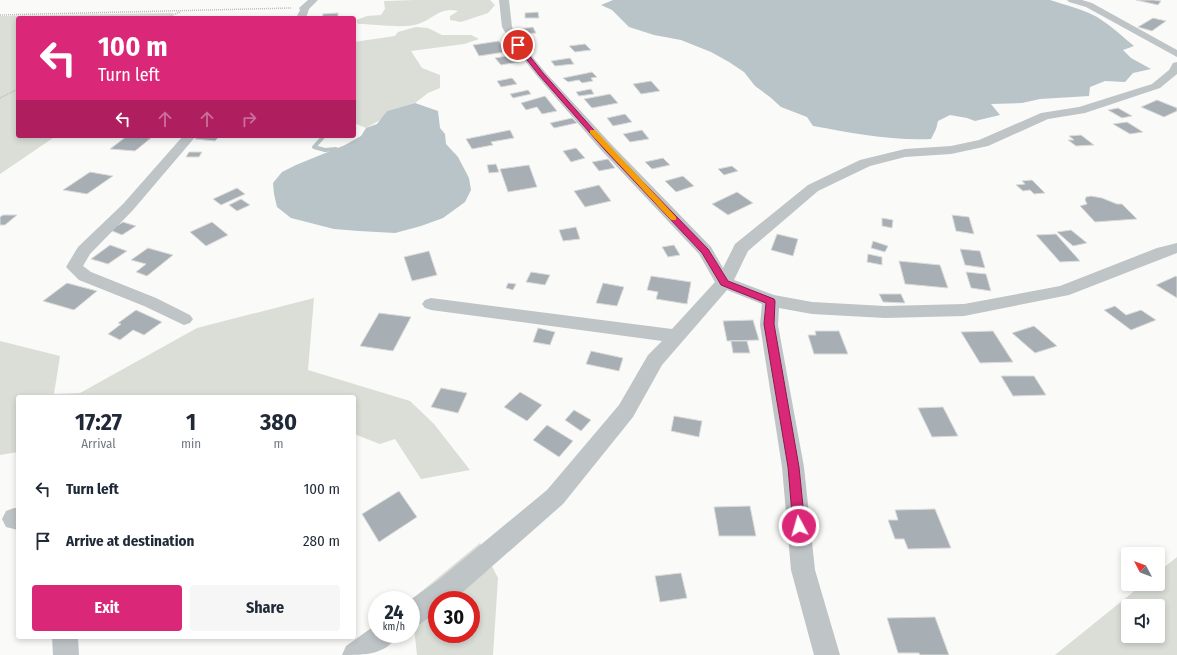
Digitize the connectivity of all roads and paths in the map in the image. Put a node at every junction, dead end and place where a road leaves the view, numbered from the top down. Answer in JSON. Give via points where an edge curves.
{"nodes":[{"id":1,"x":313,"y":0,"type":"edge"},
{"id":2,"x":504,"y":0,"type":"edge"},
{"id":3,"x":1072,"y":0,"type":"edge"},
{"id":4,"x":1105,"y":3,"type":"dead end"},
{"id":5,"x":1088,"y":5,"type":"junction"},
{"id":6,"x":304,"y":8,"type":"junction"},
{"id":7,"x":182,"y":10,"type":"junction"},
{"id":8,"x":0,"y":14,"type":"edge"},
{"id":9,"x":170,"y":16,"type":"edge"},
{"id":10,"x":302,"y":16,"type":"edge"},
{"id":11,"x":1177,"y":54,"type":"edge"},
{"id":12,"x":1177,"y":65,"type":"edge"},
{"id":13,"x":16,"y":90,"type":"edge"},
{"id":14,"x":0,"y":98,"type":"edge"},
{"id":15,"x":188,"y":138,"type":"edge"},
{"id":16,"x":1177,"y":248,"type":"edge"},
{"id":17,"x":724,"y":283,"type":"junction"},
{"id":18,"x":771,"y":301,"type":"junction"},
{"id":19,"x":431,"y":304,"type":"dead end"},
{"id":20,"x":184,"y":319,"type":"dead end"},
{"id":21,"x":677,"y":336,"type":"junction"},
{"id":22,"x":420,"y":609,"type":"edge"},
{"id":23,"x":65,"y":639,"type":"edge"},
{"id":24,"x":372,"y":643,"type":"edge"},
{"id":25,"x":66,"y":655,"type":"edge"},
{"id":26,"x":355,"y":655,"type":"edge"},
{"id":27,"x":827,"y":655,"type":"edge"}],
"edges":[{"from":1,"to":6,"type":"street"},
{"from":2,"to":17,"type":"street","via":[[507,27],[518,45],[607,148],[705,251]]},
{"from":3,"to":5,"type":"street"},
{"from":4,"to":5,"type":"street"},
{"from":5,"to":11,"type":"street"},
{"from":6,"to":7,"type":"path"},
{"from":6,"to":10,"type":"street"},
{"from":7,"to":8,"type":"path"},
{"from":7,"to":9,"type":"path"},
{"from":12,"to":17,"type":"street","via":[[1173,72],[1156,86],[1081,110],[1045,116],[983,143],[951,150],[905,153],[865,163],[813,188],[742,248]]},
{"from":13,"to":14,"type":"path"},
{"from":15,"to":20,"type":"street","via":[[128,207],[84,251],[74,267],[85,276],[150,302]]},
{"from":16,"to":18,"type":"street","via":[[1063,291],[964,310],[885,312],[812,308]]},
{"from":17,"to":18,"type":"street"},
{"from":17,"to":21,"type":"street"},
{"from":18,"to":27,"type":"street","via":[[769,324],[793,467],[804,570]]},
{"from":19,"to":21,"type":"street"},
{"from":21,"to":22,"type":"street","via":[[655,360],[626,411],[555,497]]},
{"from":23,"to":25,"type":"street"},
{"from":24,"to":26,"type":"street"}]}
